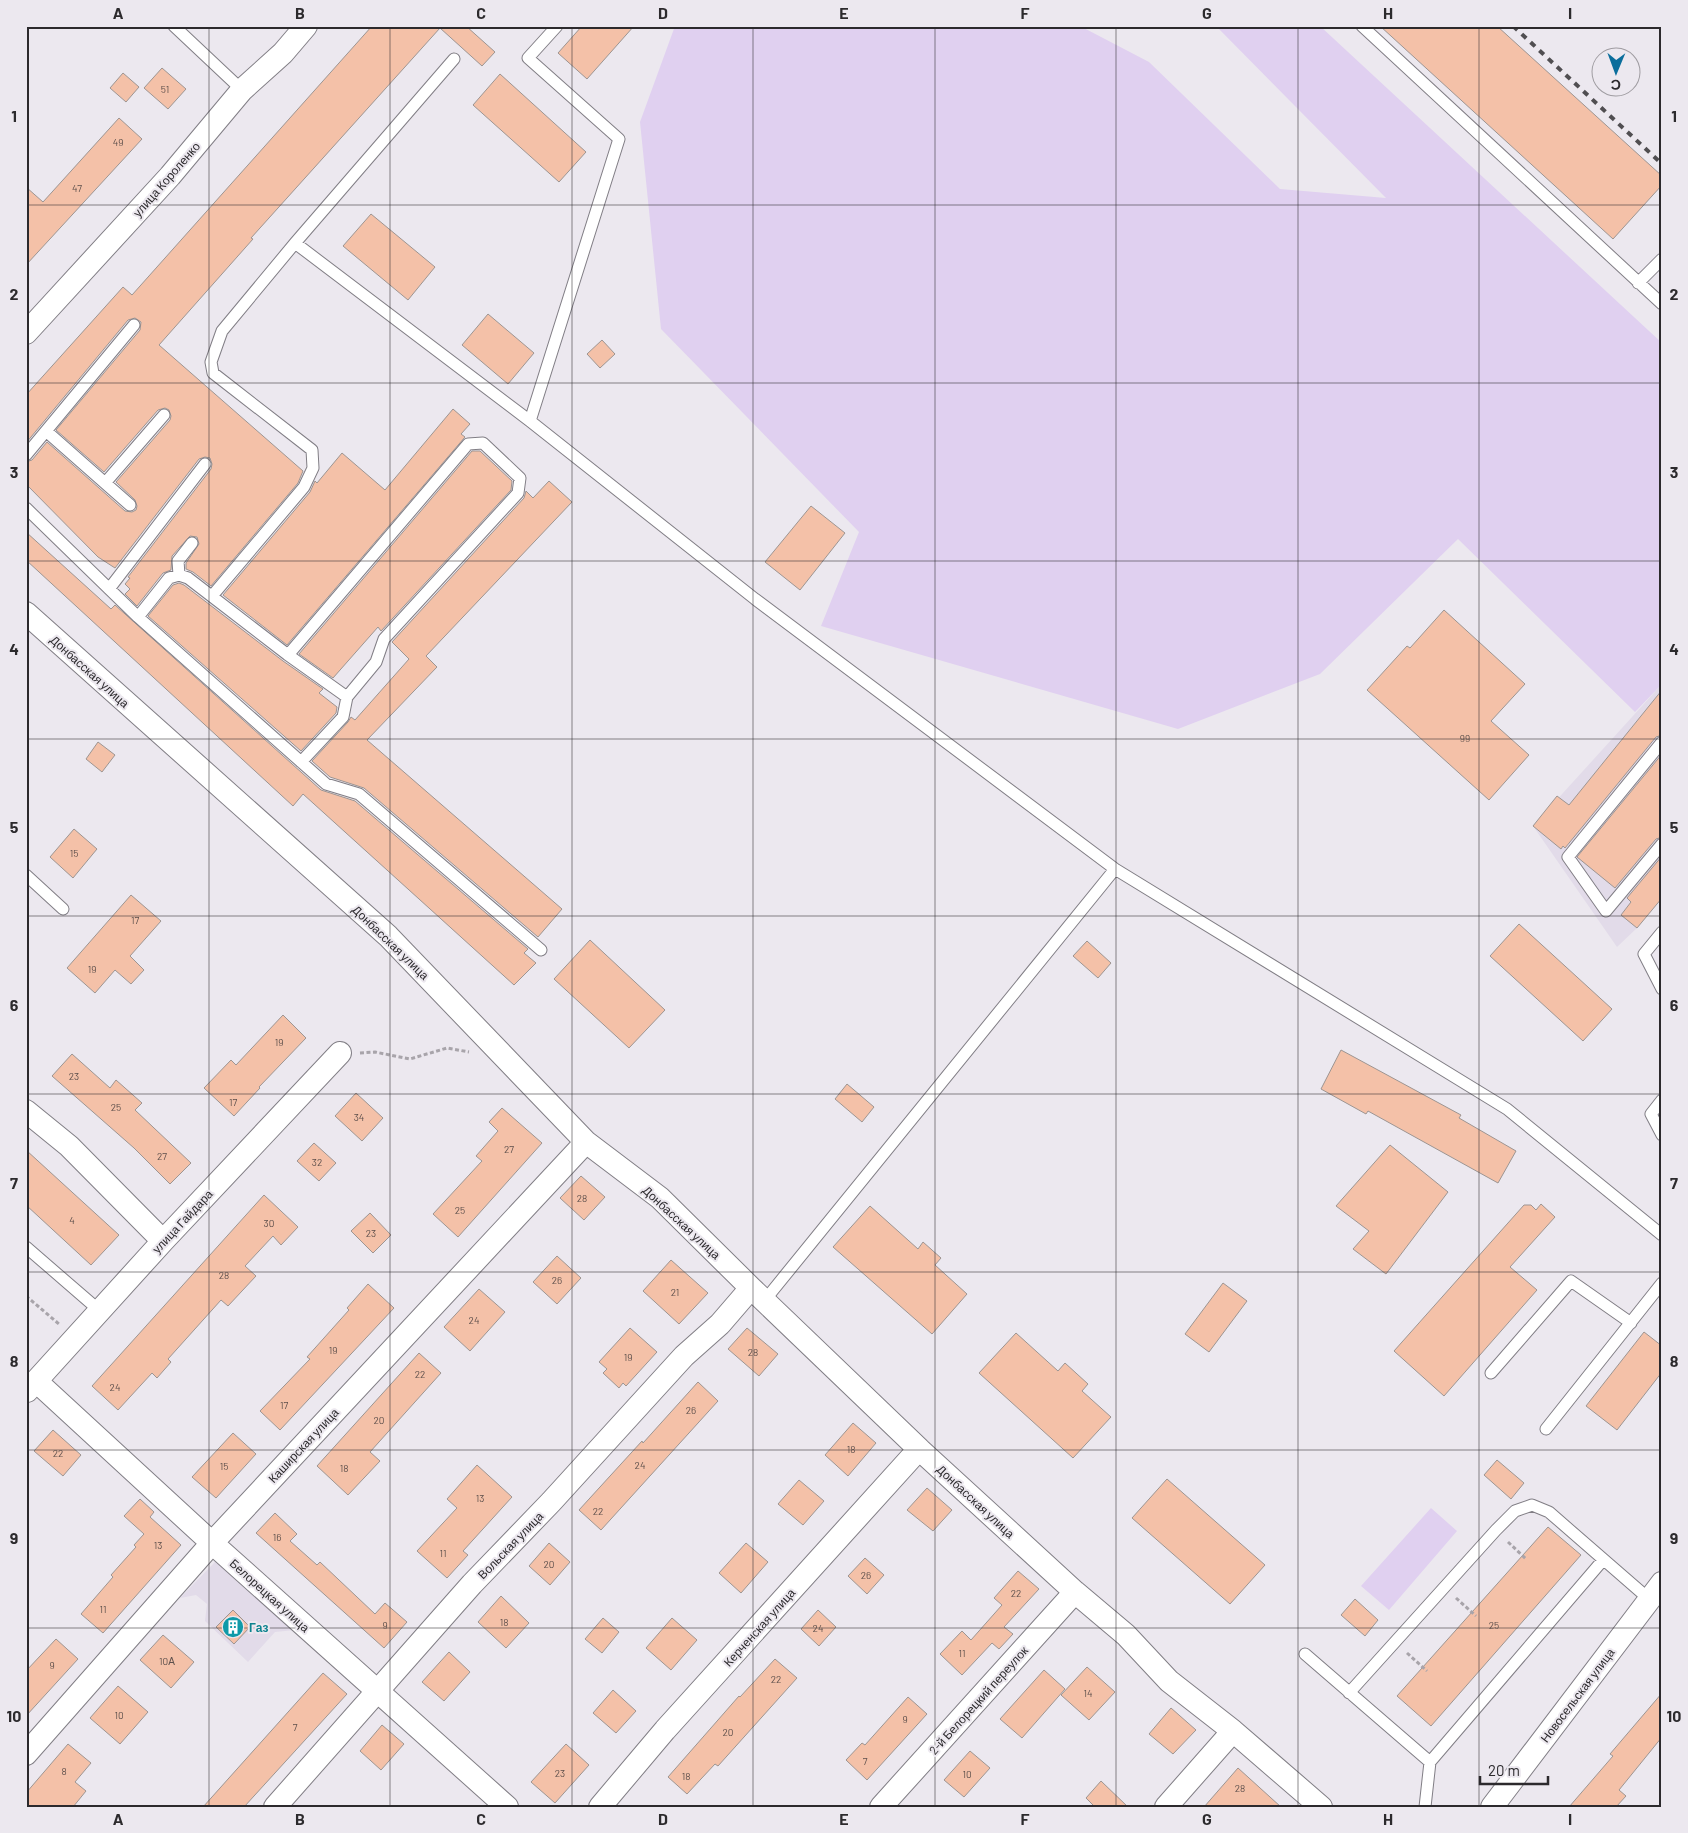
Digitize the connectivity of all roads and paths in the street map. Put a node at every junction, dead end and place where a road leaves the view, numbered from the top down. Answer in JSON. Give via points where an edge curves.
{"nodes":[{"id":1,"x":174,"y":26,"type":"edge"},
{"id":2,"x":306,"y":26,"type":"edge"},
{"id":3,"x":557,"y":26,"type":"edge"},
{"id":4,"x":1362,"y":26,"type":"edge"},
{"id":5,"x":454,"y":60,"type":"dead end"},
{"id":6,"x":242,"y":90,"type":"junction"},
{"id":7,"x":295,"y":242,"type":"junction"},
{"id":8,"x":1662,"y":259,"type":"edge"},
{"id":9,"x":1638,"y":283,"type":"junction"},
{"id":10,"x":1662,"y":304,"type":"edge"},
{"id":11,"x":134,"y":325,"type":"dead end"},
{"id":12,"x":26,"y":333,"type":"edge"},
{"id":13,"x":164,"y":415,"type":"dead end"},
{"id":14,"x":530,"y":421,"type":"junction"},
{"id":15,"x":46,"y":431,"type":"junction"},
{"id":16,"x":26,"y":455,"type":"edge"},
{"id":17,"x":205,"y":464,"type":"dead end"},
{"id":18,"x":105,"y":483,"type":"junction"},
{"id":19,"x":130,"y":505,"type":"dead end"},
{"id":20,"x":26,"y":508,"type":"edge"},
{"id":21,"x":192,"y":543,"type":"dead end"},
{"id":22,"x":179,"y":575,"type":"junction"},
{"id":23,"x":109,"y":589,"type":"junction"},
{"id":24,"x":212,"y":596,"type":"junction"},
{"id":25,"x":26,"y":613,"type":"edge"},
{"id":26,"x":138,"y":617,"type":"junction"},
{"id":27,"x":288,"y":655,"type":"junction"},
{"id":28,"x":347,"y":697,"type":"junction"},
{"id":29,"x":1662,"y":742,"type":"edge"},
{"id":30,"x":302,"y":762,"type":"junction"},
{"id":31,"x":1662,"y":844,"type":"edge"},
{"id":32,"x":1116,"y":869,"type":"junction"},
{"id":33,"x":26,"y":876,"type":"edge"},
{"id":34,"x":63,"y":909,"type":"dead end"},
{"id":35,"x":1662,"y":932,"type":"edge"},
{"id":36,"x":541,"y":950,"type":"dead end"},
{"id":37,"x":1662,"y":989,"type":"edge"},
{"id":38,"x":340,"y":1054,"type":"joint"},
{"id":39,"x":504,"y":1058,"type":"junction"},
{"id":40,"x":1662,"y":1100,"type":"edge"},
{"id":41,"x":26,"y":1111,"type":"edge"},
{"id":42,"x":1662,"y":1135,"type":"edge"},
{"id":43,"x":586,"y":1142,"type":"junction"},
{"id":44,"x":1662,"y":1234,"type":"edge"},
{"id":45,"x":162,"y":1241,"type":"junction"},
{"id":46,"x":26,"y":1247,"type":"edge"},
{"id":47,"x":1662,"y":1283,"type":"edge"},
{"id":48,"x":758,"y":1294,"type":"junction"},
{"id":49,"x":100,"y":1311,"type":"junction"},
{"id":50,"x":1631,"y":1323,"type":"junction"},
{"id":51,"x":1491,"y":1373,"type":"dead end"},
{"id":52,"x":31,"y":1386,"type":"edge"},
{"id":53,"x":1546,"y":1429,"type":"dead end"},
{"id":54,"x":919,"y":1449,"type":"junction"},
{"id":55,"x":1496,"y":1530,"type":"junction"},
{"id":56,"x":212,"y":1543,"type":"junction"},
{"id":57,"x":1526,"y":1558,"type":"dead end"},
{"id":58,"x":1603,"y":1560,"type":"junction"},
{"id":59,"x":1445,"y":1587,"type":"junction"},
{"id":60,"x":1656,"y":1591,"type":"edge"},
{"id":61,"x":1075,"y":1592,"type":"junction"},
{"id":62,"x":1476,"y":1616,"type":"dead end"},
{"id":63,"x":1396,"y":1642,"type":"junction"},
{"id":64,"x":1305,"y":1654,"type":"dead end"},
{"id":65,"x":1427,"y":1671,"type":"dead end"},
{"id":66,"x":378,"y":1692,"type":"junction"},
{"id":67,"x":1349,"y":1693,"type":"junction"},
{"id":68,"x":1233,"y":1731,"type":"junction"},
{"id":69,"x":26,"y":1754,"type":"edge"},
{"id":70,"x":1430,"y":1762,"type":"junction"},
{"id":71,"x":275,"y":1807,"type":"edge"},
{"id":72,"x":506,"y":1807,"type":"edge"},
{"id":73,"x":600,"y":1807,"type":"edge"},
{"id":74,"x":881,"y":1807,"type":"edge"},
{"id":75,"x":1166,"y":1807,"type":"edge"},
{"id":76,"x":1321,"y":1807,"type":"edge"},
{"id":77,"x":1425,"y":1807,"type":"edge"},
{"id":78,"x":1492,"y":1807,"type":"edge"}],
"edges":[{"from":1,"to":6,"type":"lane"},
{"from":2,"to":6,"type":"street","name":"улица Короленко","via":[[283,53]]},
{"from":3,"to":14,"type":"lane","via":[[528,58],[619,139]]},
{"from":4,"to":9,"type":"lane"},
{"from":5,"to":7,"type":"lane"},
{"from":6,"to":12,"type":"street","name":"улица Короленко","via":[[170,176]]},
{"from":7,"to":14,"type":"lane"},
{"from":7,"to":24,"type":"lane","via":[[222,331],[211,362],[213,373],[312,450],[314,468],[304,487]]},
{"from":8,"to":9,"type":"lane"},
{"from":9,"to":10,"type":"lane"},
{"from":11,"to":15,"type":"lane"},
{"from":13,"to":18,"type":"lane"},
{"from":14,"to":32,"type":"lane","via":[[755,599]]},
{"from":15,"to":16,"type":"lane"},
{"from":15,"to":18,"type":"lane"},
{"from":17,"to":23,"type":"lane"},
{"from":18,"to":19,"type":"lane"},
{"from":20,"to":23,"type":"lane"},
{"from":21,"to":22,"type":"lane","via":[[178,561]]},
{"from":22,"to":24,"type":"lane"},
{"from":22,"to":26,"type":"lane","via":[[169,578]]},
{"from":23,"to":26,"type":"lane"},
{"from":24,"to":27,"type":"lane"},
{"from":25,"to":39,"type":"street","name":"Донбасская улица","via":[[388,936]]},
{"from":26,"to":30,"type":"lane"},
{"from":27,"to":28,"type":"lane"},
{"from":27,"to":28,"type":"lane","via":[[468,444],[483,444],[520,478],[518,493],[384,639],[376,662]]},
{"from":28,"to":30,"type":"lane","via":[[343,717]]},
{"from":29,"to":31,"type":"lane","via":[[1568,858],[1606,911]]},
{"from":30,"to":36,"type":"lane","via":[[326,784],[358,794]]},
{"from":32,"to":44,"type":"lane","via":[[1507,1109]]},
{"from":32,"to":48,"type":"lane"},
{"from":33,"to":34,"type":"lane"},
{"from":35,"to":37,"type":"lane","via":[[1644,954]]},
{"from":38,"to":39,"type":"path","via":[[375,1052],[410,1059],[447,1048]]},
{"from":38,"to":45,"type":"street","name":"улица Гайдара"},
{"from":39,"to":43,"type":"street","name":"Донбасская улица"},
{"from":40,"to":42,"type":"lane","via":[[1651,1114]]},
{"from":41,"to":45,"type":"street","via":[[69,1146]]},
{"from":43,"to":48,"type":"street","name":"Донбасская улица","via":[[660,1198]]},
{"from":43,"to":56,"type":"street","name":"Каширская улица"},
{"from":45,"to":49,"type":"street","name":"улица Гайдара"},
{"from":46,"to":49,"type":"lane"},
{"from":47,"to":50,"type":"lane"},
{"from":48,"to":54,"type":"street","name":"Донбасская улица"},
{"from":48,"to":66,"type":"street","name":"Вольская улица","via":[[684,1356],[552,1502],[472,1584]]},
{"from":49,"to":52,"type":"street","name":"улица Гайдара"},
{"from":50,"to":51,"type":"lane","via":[[1571,1281]]},
{"from":50,"to":53,"type":"lane"},
{"from":52,"to":56,"type":"street","name":"Белорецкая улица"},
{"from":54,"to":61,"type":"street","name":"Донбасская улица"},
{"from":54,"to":73,"type":"street","name":"Керченская улица","via":[[665,1730]]},
{"from":55,"to":57,"type":"path"},
{"from":55,"to":58,"type":"lane","via":[[1516,1511],[1532,1505],[1549,1512]]},
{"from":55,"to":59,"type":"lane"},
{"from":56,"to":66,"type":"street","name":"Белорецкая улица"},
{"from":56,"to":69,"type":"street","name":"Каширская улица"},
{"from":58,"to":60,"type":"lane"},
{"from":58,"to":70,"type":"lane"},
{"from":59,"to":62,"type":"path"},
{"from":59,"to":63,"type":"lane"},
{"from":60,"to":78,"type":"street","name":"Новосельская улица"},
{"from":61,"to":68,"type":"street","name":"Донбасская улица","via":[[1126,1635],[1169,1681]]},
{"from":61,"to":74,"type":"street","name":"2-й Белорецкий переулок"},
{"from":63,"to":65,"type":"path"},
{"from":63,"to":67,"type":"lane"},
{"from":64,"to":67,"type":"lane"},
{"from":66,"to":71,"type":"street","name":"Вольская улица"},
{"from":66,"to":72,"type":"street","name":"Белорецкая улица"},
{"from":67,"to":70,"type":"lane"},
{"from":68,"to":75,"type":"street"},
{"from":68,"to":76,"type":"street","name":"Донбасская улица"},
{"from":70,"to":77,"type":"lane"}]}
